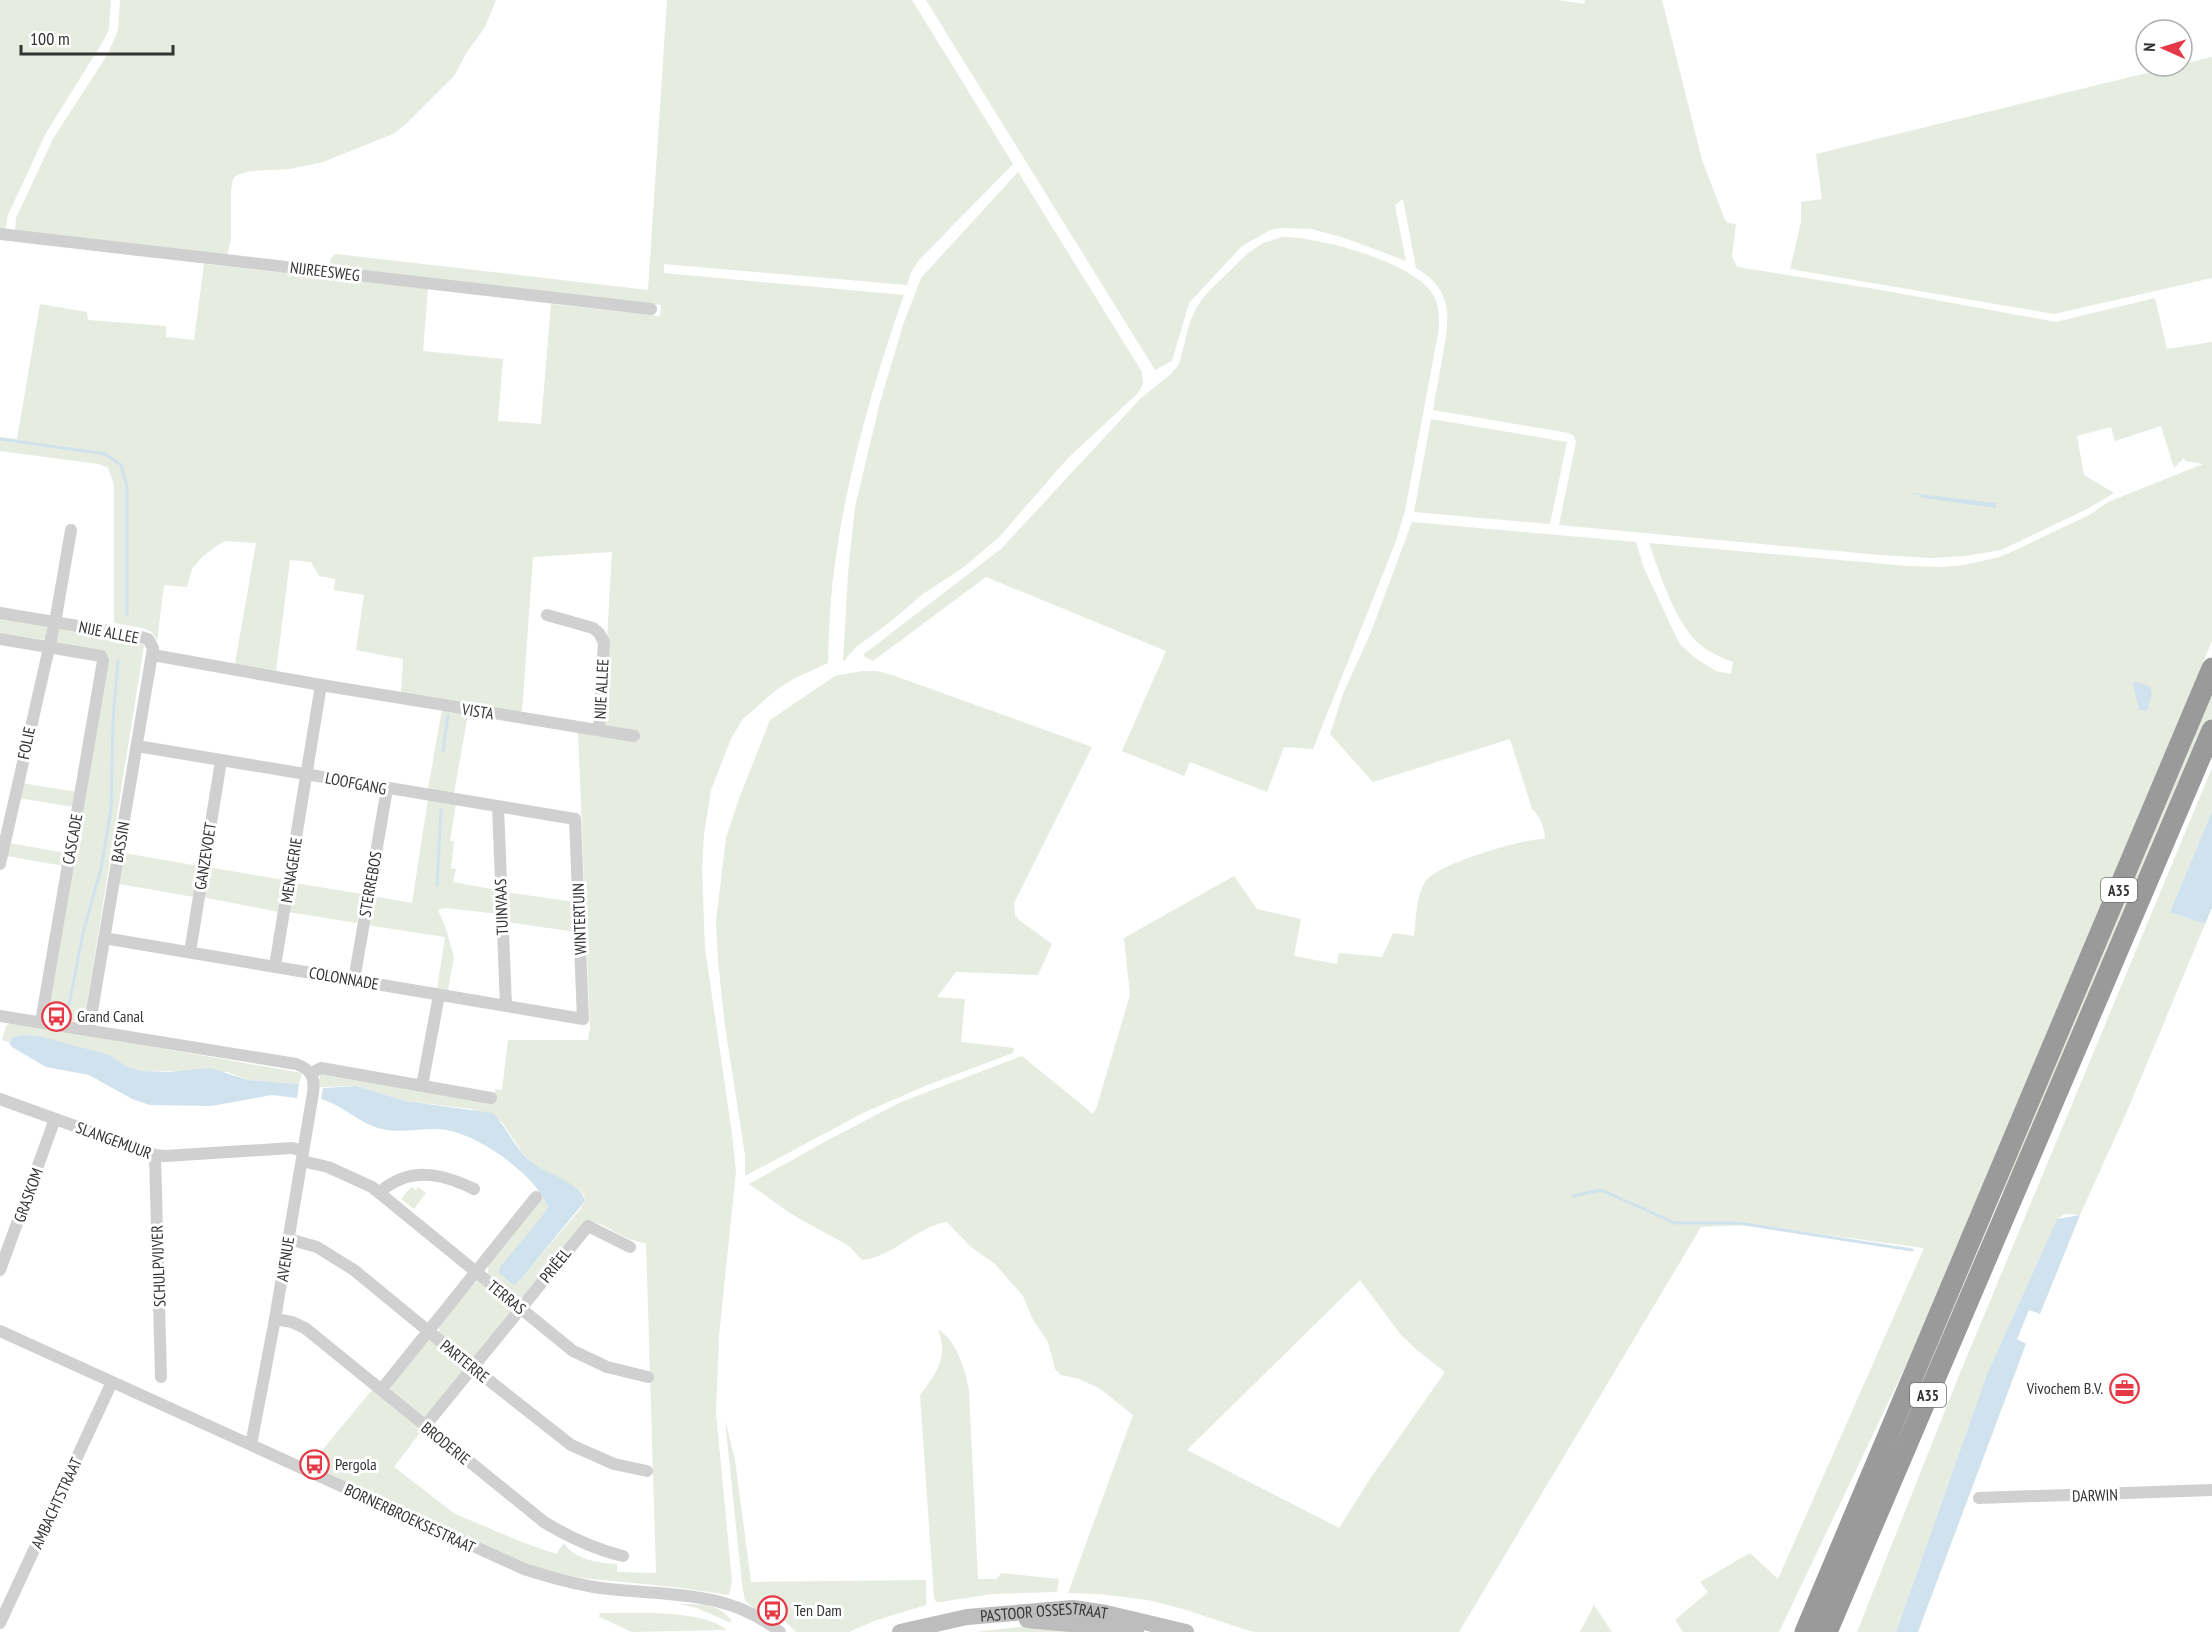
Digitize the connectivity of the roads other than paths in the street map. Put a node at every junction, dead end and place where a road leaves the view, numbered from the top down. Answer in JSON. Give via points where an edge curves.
{"nodes":[{"id":1,"x":0,"y":234,"type":"edge"},
{"id":2,"x":651,"y":309,"type":"dead end"},
{"id":3,"x":71,"y":530,"type":"dead end"},
{"id":4,"x":0,"y":613,"type":"edge"},
{"id":5,"x":547,"y":615,"type":"dead end"},
{"id":6,"x":54,"y":622,"type":"junction"},
{"id":7,"x":0,"y":639,"type":"edge"},
{"id":8,"x":48,"y":647,"type":"junction"},
{"id":9,"x":153,"y":655,"type":"junction"},
{"id":10,"x":101,"y":656,"type":"joint"},
{"id":11,"x":2212,"y":668,"type":"edge"},
{"id":12,"x":321,"y":685,"type":"junction"},
{"id":13,"x":599,"y":729,"type":"junction"},
{"id":14,"x":2212,"y":730,"type":"edge"},
{"id":15,"x":634,"y":736,"type":"dead end"},
{"id":16,"x":137,"y":746,"type":"junction"},
{"id":17,"x":221,"y":760,"type":"junction"},
{"id":18,"x":307,"y":773,"type":"junction"},
{"id":19,"x":387,"y":789,"type":"junction"},
{"id":20,"x":498,"y":807,"type":"junction"},
{"id":21,"x":575,"y":819,"type":"joint"},
{"id":22,"x":0,"y":864,"type":"edge"},
{"id":23,"x":104,"y":938,"type":"junction"},
{"id":24,"x":190,"y":952,"type":"junction"},
{"id":25,"x":275,"y":966,"type":"junction"},
{"id":26,"x":354,"y":980,"type":"junction"},
{"id":27,"x":439,"y":995,"type":"junction"},
{"id":28,"x":506,"y":1006,"type":"junction"},
{"id":29,"x":1,"y":1018,"type":"edge"},
{"id":30,"x":583,"y":1019,"type":"joint"},
{"id":31,"x":41,"y":1022,"type":"junction"},
{"id":32,"x":89,"y":1029,"type":"junction"},
{"id":33,"x":311,"y":1073,"type":"junction"},
{"id":34,"x":422,"y":1086,"type":"junction"},
{"id":35,"x":491,"y":1098,"type":"dead end"},
{"id":36,"x":0,"y":1099,"type":"edge"},
{"id":37,"x":55,"y":1119,"type":"junction"},
{"id":38,"x":155,"y":1155,"type":"junction"},
{"id":39,"x":302,"y":1156,"type":"junction"},
{"id":40,"x":474,"y":1189,"type":"dead end"},
{"id":41,"x":379,"y":1193,"type":"junction"},
{"id":42,"x":536,"y":1197,"type":"dead end"},
{"id":43,"x":289,"y":1239,"type":"junction"},
{"id":44,"x":630,"y":1247,"type":"dead end"},
{"id":45,"x":0,"y":1270,"type":"edge"},
{"id":46,"x":476,"y":1272,"type":"junction"},
{"id":47,"x":521,"y":1308,"type":"junction"},
{"id":48,"x":275,"y":1319,"type":"junction"},
{"id":49,"x":0,"y":1331,"type":"edge"},
{"id":50,"x":429,"y":1331,"type":"junction"},
{"id":51,"x":472,"y":1368,"type":"junction"},
{"id":52,"x":161,"y":1377,"type":"dead end"},
{"id":53,"x":648,"y":1377,"type":"dead end"},
{"id":54,"x":111,"y":1382,"type":"junction"},
{"id":55,"x":381,"y":1390,"type":"junction"},
{"id":56,"x":425,"y":1426,"type":"junction"},
{"id":57,"x":251,"y":1445,"type":"junction"},
{"id":58,"x":647,"y":1471,"type":"dead end"},
{"id":59,"x":2212,"y":1490,"type":"edge"},
{"id":60,"x":1979,"y":1498,"type":"dead end"},
{"id":61,"x":623,"y":1556,"type":"dead end"},
{"id":62,"x":736,"y":1608,"type":"junction"},
{"id":63,"x":0,"y":1623,"type":"edge"},
{"id":64,"x":766,"y":1632,"type":"edge"},
{"id":65,"x":780,"y":1632,"type":"edge"},
{"id":66,"x":900,"y":1632,"type":"edge"},
{"id":67,"x":946,"y":1632,"type":"edge"},
{"id":68,"x":1145,"y":1632,"type":"edge"},
{"id":69,"x":1186,"y":1632,"type":"edge"},
{"id":70,"x":1805,"y":1632,"type":"edge"},
{"id":71,"x":1827,"y":1632,"type":"edge"}],
"edges":[{"from":1,"to":2,"type":"street","name":"NIJREESWEG"},
{"from":3,"to":6,"type":"street"},
{"from":4,"to":6,"type":"street","name":"NIJE ALLEE"},
{"from":5,"to":13,"type":"street","name":"NIJE ALLEE","via":[[600,633],[604,642]]},
{"from":6,"to":8,"type":"street","name":"FOLIE"},
{"from":6,"to":9,"type":"street","name":"NIJE ALLEE","via":[[143,637],[151,644]]},
{"from":7,"to":8,"type":"street","name":"NIJE ALLEE"},
{"from":8,"to":10,"type":"street","name":"NIJE ALLEE"},
{"from":8,"to":22,"type":"street","name":"FOLIE"},
{"from":9,"to":12,"type":"street","name":"VISTA"},
{"from":9,"to":16,"type":"street","name":"BASSIN"},
{"from":10,"to":31,"type":"street","name":"CASCADE"},
{"from":11,"to":70,"type":"highway","number":"A35"},
{"from":12,"to":13,"type":"street","name":"VISTA"},
{"from":12,"to":18,"type":"street"},
{"from":13,"to":15,"type":"street","name":"VISTA"},
{"from":14,"to":71,"type":"highway","number":"A35"},
{"from":16,"to":17,"type":"street","name":"LOOFGANG"},
{"from":16,"to":23,"type":"street","name":"BASSIN"},
{"from":17,"to":18,"type":"street","name":"LOOFGANG"},
{"from":17,"to":24,"type":"street","name":"GANZEVOET"},
{"from":18,"to":19,"type":"street","name":"LOOFGANG"},
{"from":18,"to":25,"type":"street","name":"MENAGERIE"},
{"from":19,"to":20,"type":"street","name":"LOOFGANG"},
{"from":19,"to":26,"type":"street","name":"STERREBOS"},
{"from":20,"to":21,"type":"street","name":"LOOFGANG"},
{"from":20,"to":28,"type":"street","name":"TUINVAAS"},
{"from":21,"to":30,"type":"street","name":"WINTERTUIN"},
{"from":23,"to":24,"type":"street","name":"COLONNADE"},
{"from":23,"to":32,"type":"street","name":"BASSIN"},
{"from":24,"to":25,"type":"street","name":"COLONNADE"},
{"from":25,"to":26,"type":"street","name":"COLONNADE"},
{"from":26,"to":27,"type":"street","name":"COLONNADE"},
{"from":27,"to":28,"type":"street","name":"COLONNADE"},
{"from":27,"to":34,"type":"street"},
{"from":28,"to":30,"type":"street","name":"COLONNADE"},
{"from":29,"to":31,"type":"street"},
{"from":31,"to":32,"type":"street"},
{"from":32,"to":33,"type":"street","via":[[296,1064]]},
{"from":33,"to":34,"type":"street","via":[[321,1068]]},
{"from":33,"to":39,"type":"street","name":"AVENUE","via":[[314,1080]]},
{"from":34,"to":35,"type":"street"},
{"from":36,"to":37,"type":"street","name":"SLANGEMUUR"},
{"from":37,"to":38,"type":"street","name":"SLANGEMUUR"},
{"from":37,"to":45,"type":"street","name":"GRASKOM"},
{"from":38,"to":39,"type":"street","name":"SLANGEMUUR","via":[[292,1148]]},
{"from":38,"to":52,"type":"street","name":"SCHULPVIJVER"},
{"from":39,"to":41,"type":"street","name":"TERRAS"},
{"from":39,"to":43,"type":"street","name":"AVENUE"},
{"from":40,"to":41,"type":"street","via":[[451,1178],[414,1175],[391,1182]]},
{"from":41,"to":46,"type":"street","name":"TERRAS"},
{"from":42,"to":46,"type":"street"},
{"from":43,"to":48,"type":"street","name":"AVENUE"},
{"from":43,"to":50,"type":"street","name":"PARTERRE","via":[[317,1247],[354,1270]]},
{"from":44,"to":47,"type":"street","name":"PRIËEL","via":[[588,1226]]},
{"from":46,"to":47,"type":"street","name":"TERRAS"},
{"from":46,"to":50,"type":"street"},
{"from":47,"to":51,"type":"street","name":"PRIËEL"},
{"from":47,"to":53,"type":"street","name":"TERRAS","via":[[573,1351],[607,1367]]},
{"from":48,"to":55,"type":"street","name":"BRODERIE","via":[[305,1328]]},
{"from":48,"to":57,"type":"street","name":"AVENUE"},
{"from":49,"to":54,"type":"street","name":"BORNERBROEKSESTRAAT"},
{"from":50,"to":51,"type":"street","name":"PARTERRE"},
{"from":50,"to":55,"type":"street"},
{"from":51,"to":56,"type":"street","name":"PRIËEL"},
{"from":51,"to":58,"type":"street","name":"PARTERRE","via":[[571,1445],[614,1464]]},
{"from":54,"to":57,"type":"street","name":"BORNERBROEKSESTRAAT"},
{"from":54,"to":63,"type":"street","name":"AMBACHTSTRAAT"},
{"from":55,"to":56,"type":"street","name":"BRODERIE"},
{"from":56,"to":61,"type":"street","name":"BRODERIE","via":[[544,1522],[576,1540]]},
{"from":57,"to":62,"type":"street","name":"BORNERBROEKSESTRAAT","via":[[524,1569],[574,1584],[713,1599]]},
{"from":59,"to":60,"type":"street","name":"DARWIN"},
{"from":62,"to":64,"type":"street","name":"BORNERBROEKSESTRAAT"},
{"from":62,"to":65,"type":"street","name":"BORNERBROEKSESTRAAT","via":[[747,1610]]},
{"from":66,"to":69,"type":"main road","name":"PASTOOR OSSESTRAAT","via":[[967,1617],[1074,1608]]},
{"from":67,"to":68,"type":"main road","name":"PASTOOR OSSESTRAAT","via":[[995,1622],[1036,1620]]}]}
